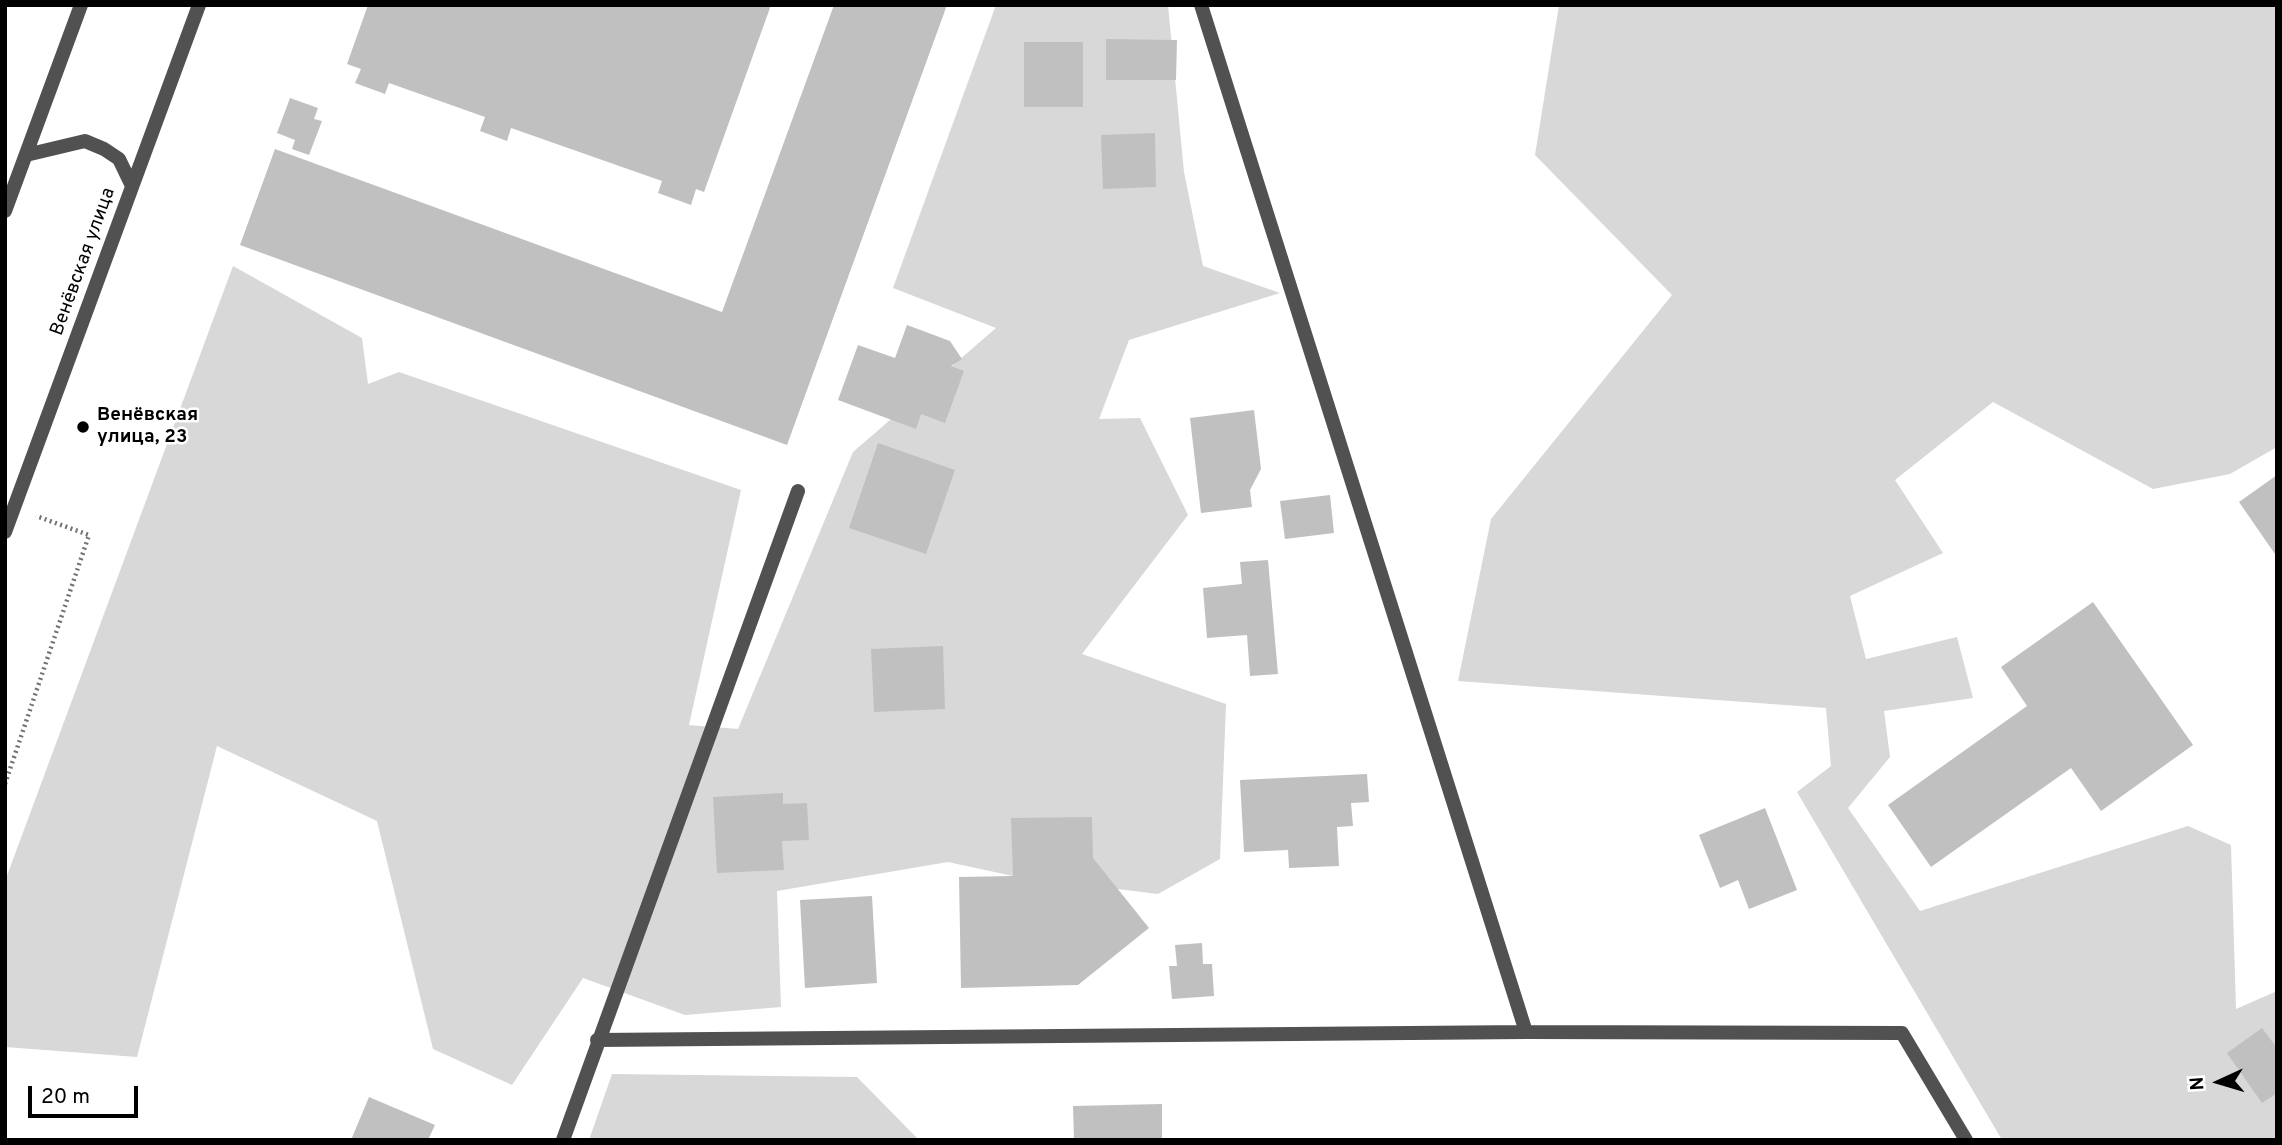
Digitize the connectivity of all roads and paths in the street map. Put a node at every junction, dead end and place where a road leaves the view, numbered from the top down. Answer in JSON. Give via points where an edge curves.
{"nodes":[{"id":1,"x":81,"y":5,"type":"edge"},
{"id":2,"x":199,"y":5,"type":"edge"},
{"id":3,"x":1201,"y":5,"type":"edge"},
{"id":4,"x":26,"y":155,"type":"junction"},
{"id":5,"x":132,"y":186,"type":"junction"},
{"id":6,"x":5,"y":211,"type":"edge"},
{"id":7,"x":798,"y":491,"type":"dead end"},
{"id":8,"x":14,"y":509,"type":"junction"},
{"id":9,"x":5,"y":532,"type":"edge"},
{"id":10,"x":5,"y":784,"type":"edge"},
{"id":11,"x":1526,"y":1032,"type":"junction"},
{"id":12,"x":597,"y":1041,"type":"junction"},
{"id":13,"x":563,"y":1140,"type":"edge"},
{"id":14,"x":1966,"y":1140,"type":"edge"}],
"edges":[{"from":1,"to":4,"type":"street"},
{"from":2,"to":5,"type":"street","name":"Венёвская улица"},
{"from":3,"to":11,"type":"street"},
{"from":4,"to":5,"type":"street","via":[[85,141],[119,159]]},
{"from":4,"to":6,"type":"street"},
{"from":5,"to":8,"type":"street","name":"Венёвская улица"},
{"from":7,"to":12,"type":"street"},
{"from":8,"to":9,"type":"street","name":"Венёвская улица"},
{"from":8,"to":10,"type":"path","via":[[89,534]]},
{"from":11,"to":12,"type":"street"},
{"from":11,"to":14,"type":"street","via":[[1902,1033]]},
{"from":12,"to":13,"type":"street"}]}
